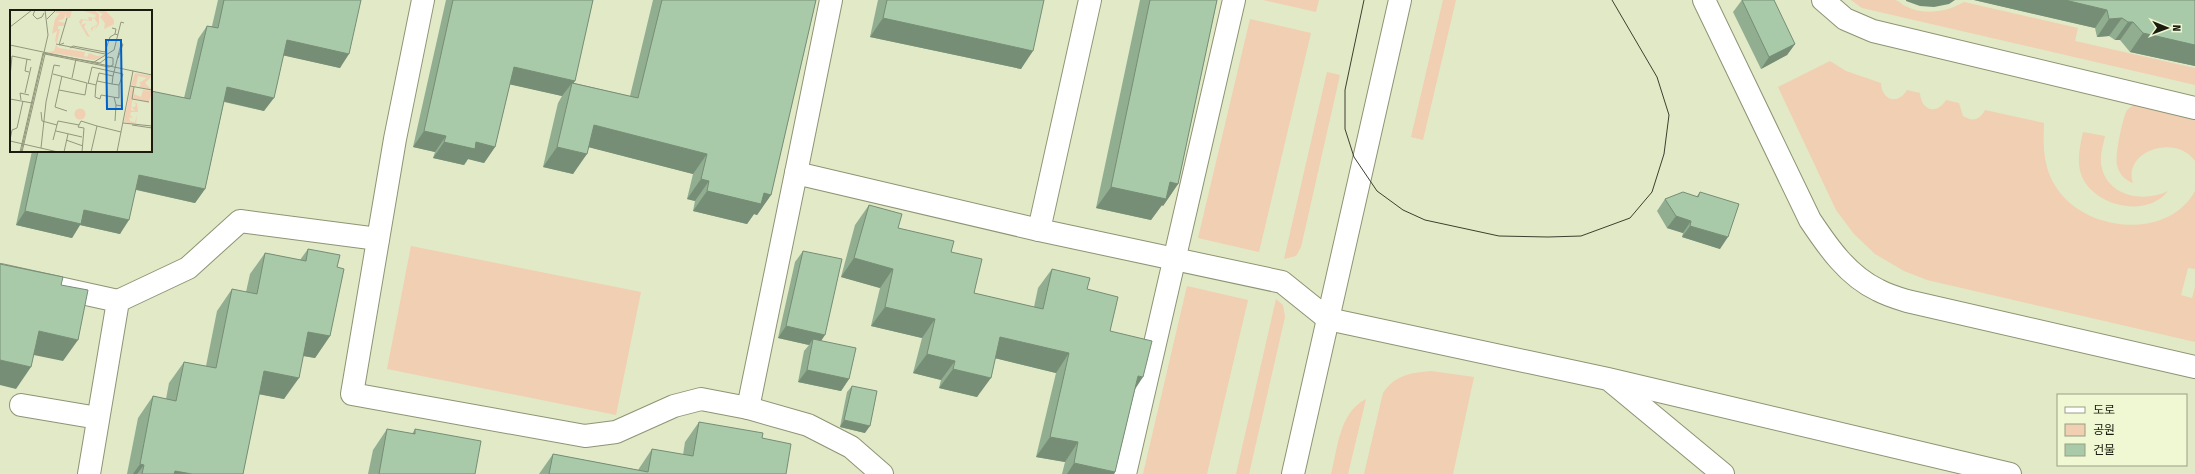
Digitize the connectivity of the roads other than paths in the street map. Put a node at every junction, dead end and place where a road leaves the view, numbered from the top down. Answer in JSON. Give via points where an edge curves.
{"nodes":[{"id":1,"x":423,"y":0,"type":"edge"},
{"id":2,"x":831,"y":0,"type":"edge"},
{"id":3,"x":1090,"y":0,"type":"edge"},
{"id":4,"x":1234,"y":0,"type":"edge"},
{"id":5,"x":1400,"y":0,"type":"edge"},
{"id":6,"x":1704,"y":0,"type":"edge"},
{"id":7,"x":1822,"y":0,"type":"edge"},
{"id":8,"x":2195,"y":108,"type":"edge"},
{"id":9,"x":796,"y":173,"type":"junction"},
{"id":10,"x":1039,"y":230,"type":"junction"},
{"id":11,"x":378,"y":239,"type":"junction"},
{"id":12,"x":1175,"y":259,"type":"junction"},
{"id":13,"x":0,"y":276,"type":"edge"},
{"id":14,"x":118,"y":301,"type":"junction"},
{"id":15,"x":1328,"y":319,"type":"junction"},
{"id":16,"x":2195,"y":367,"type":"edge"},
{"id":17,"x":1608,"y":379,"type":"junction"},
{"id":18,"x":21,"y":405,"type":"dead end"},
{"id":19,"x":748,"y":408,"type":"junction"},
{"id":20,"x":98,"y":418,"type":"junction"},
{"id":21,"x":89,"y":474,"type":"edge"},
{"id":22,"x":882,"y":474,"type":"edge"},
{"id":23,"x":1125,"y":474,"type":"edge"},
{"id":24,"x":1292,"y":474,"type":"edge"},
{"id":25,"x":1722,"y":474,"type":"edge"},
{"id":26,"x":2010,"y":474,"type":"edge"}],
"edges":[{"from":1,"to":11,"type":"street"},
{"from":2,"to":9,"type":"street"},
{"from":3,"to":10,"type":"street"},
{"from":4,"to":12,"type":"street"},
{"from":5,"to":15,"type":"street"},
{"from":6,"to":16,"type":"street","via":[[1810,220],[1828,247],[1852,273],[1877,290],[1907,301]]},
{"from":7,"to":8,"type":"street","via":[[1845,19],[1873,32]]},
{"from":9,"to":10,"type":"street"},
{"from":9,"to":19,"type":"street"},
{"from":10,"to":12,"type":"street"},
{"from":11,"to":14,"type":"street","via":[[240,222],[188,268]]},
{"from":11,"to":19,"type":"street","via":[[352,394],[585,436],[616,432],[674,406],[701,399]]},
{"from":12,"to":15,"type":"street","via":[[1282,282]]},
{"from":12,"to":23,"type":"street"},
{"from":13,"to":14,"type":"street"},
{"from":14,"to":20,"type":"street"},
{"from":15,"to":17,"type":"street"},
{"from":15,"to":24,"type":"street"},
{"from":17,"to":25,"type":"street"},
{"from":17,"to":26,"type":"street"},
{"from":18,"to":20,"type":"street"},
{"from":19,"to":22,"type":"street","via":[[808,425],[851,448]]},
{"from":20,"to":21,"type":"street"}]}
